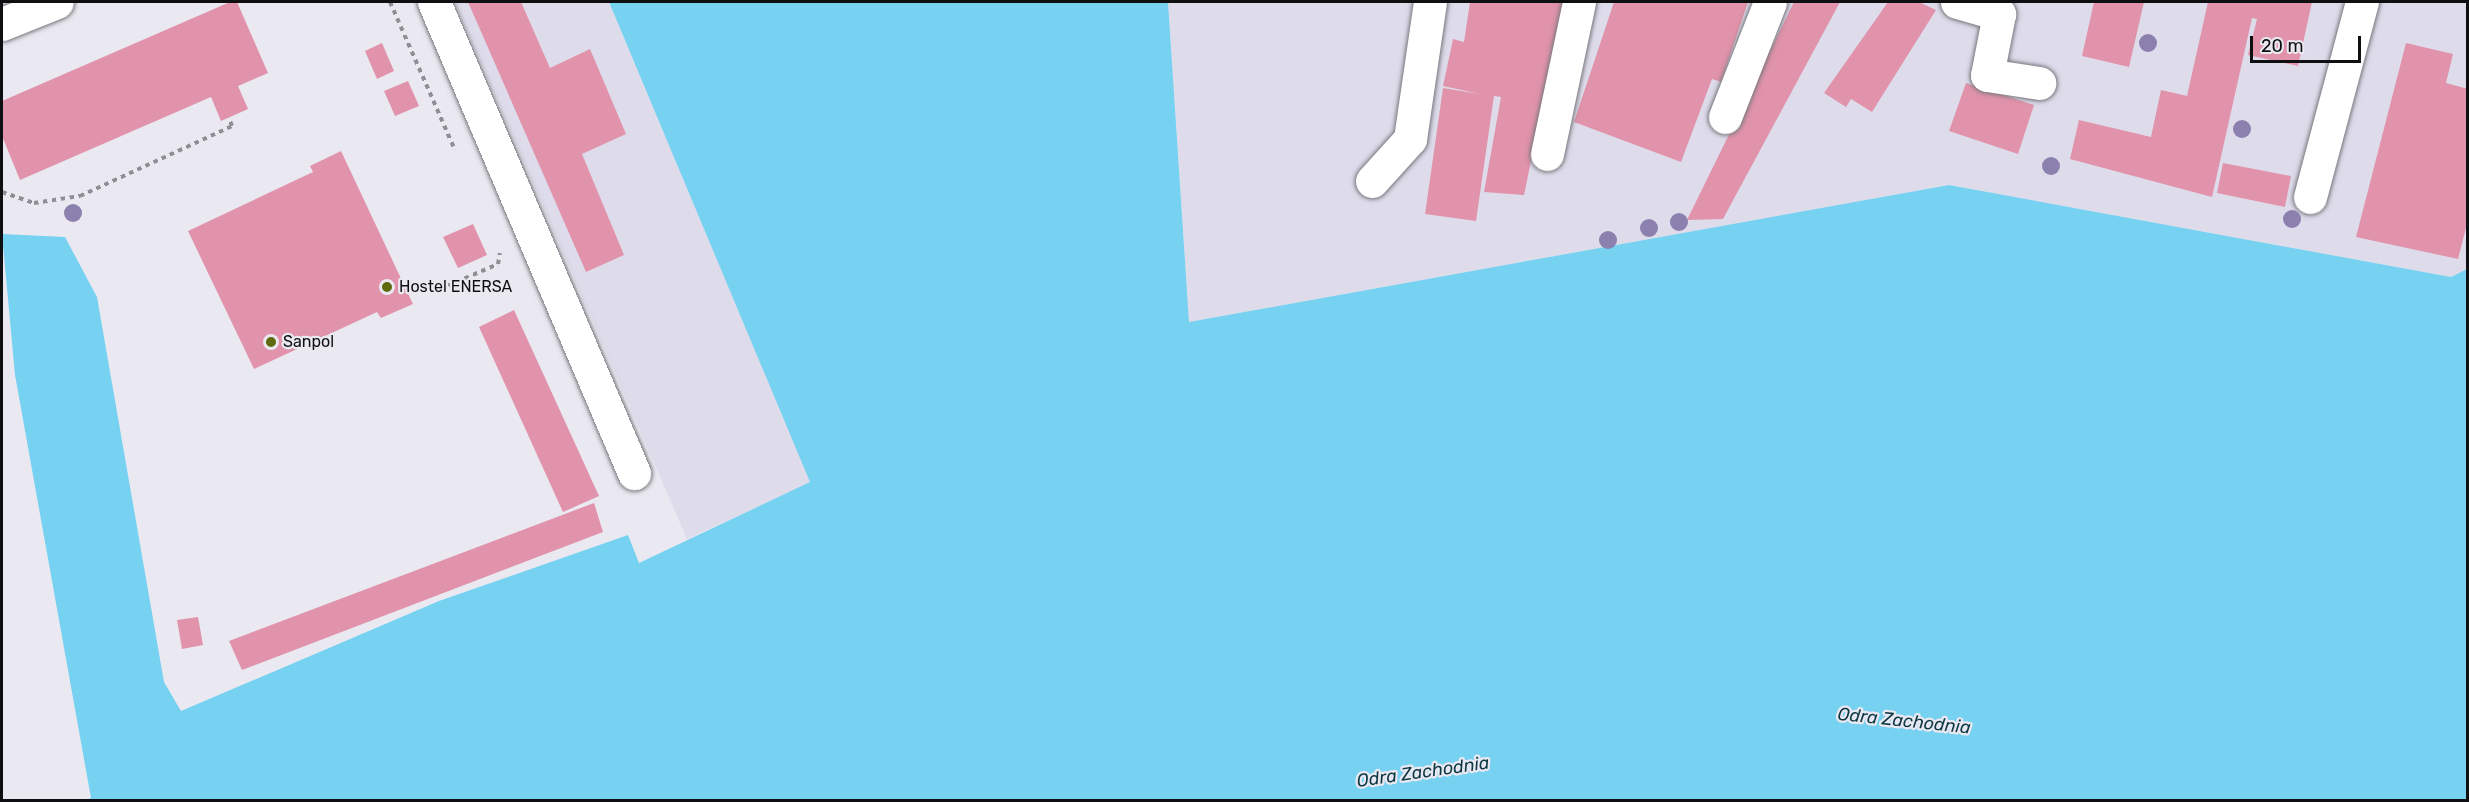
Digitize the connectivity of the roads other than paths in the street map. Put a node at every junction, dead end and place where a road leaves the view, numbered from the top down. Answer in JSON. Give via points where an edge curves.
{"nodes":[{"id":1,"x":57,"y":2,"type":"edge"},
{"id":2,"x":434,"y":2,"type":"edge"},
{"id":3,"x":1430,"y":2,"type":"edge"},
{"id":4,"x":1579,"y":2,"type":"edge"},
{"id":5,"x":1770,"y":2,"type":"edge"},
{"id":6,"x":1957,"y":2,"type":"edge"},
{"id":7,"x":2362,"y":2,"type":"edge"},
{"id":8,"x":2,"y":24,"type":"edge"},
{"id":9,"x":2039,"y":83,"type":"dead end"},
{"id":10,"x":1725,"y":117,"type":"dead end"},
{"id":11,"x":1547,"y":154,"type":"dead end"},
{"id":12,"x":1372,"y":181,"type":"dead end"},
{"id":13,"x":2310,"y":196,"type":"dead end"},
{"id":14,"x":634,"y":473,"type":"dead end"}],
"edges":[{"from":1,"to":8,"type":"lane"},
{"from":2,"to":14,"type":"lane"},
{"from":3,"to":12,"type":"lane","via":[[1410,139]]},
{"from":4,"to":11,"type":"lane"},
{"from":5,"to":10,"type":"lane"},
{"from":6,"to":9,"type":"lane","via":[[1999,14],[1987,75]]},
{"from":7,"to":13,"type":"lane"}]}
